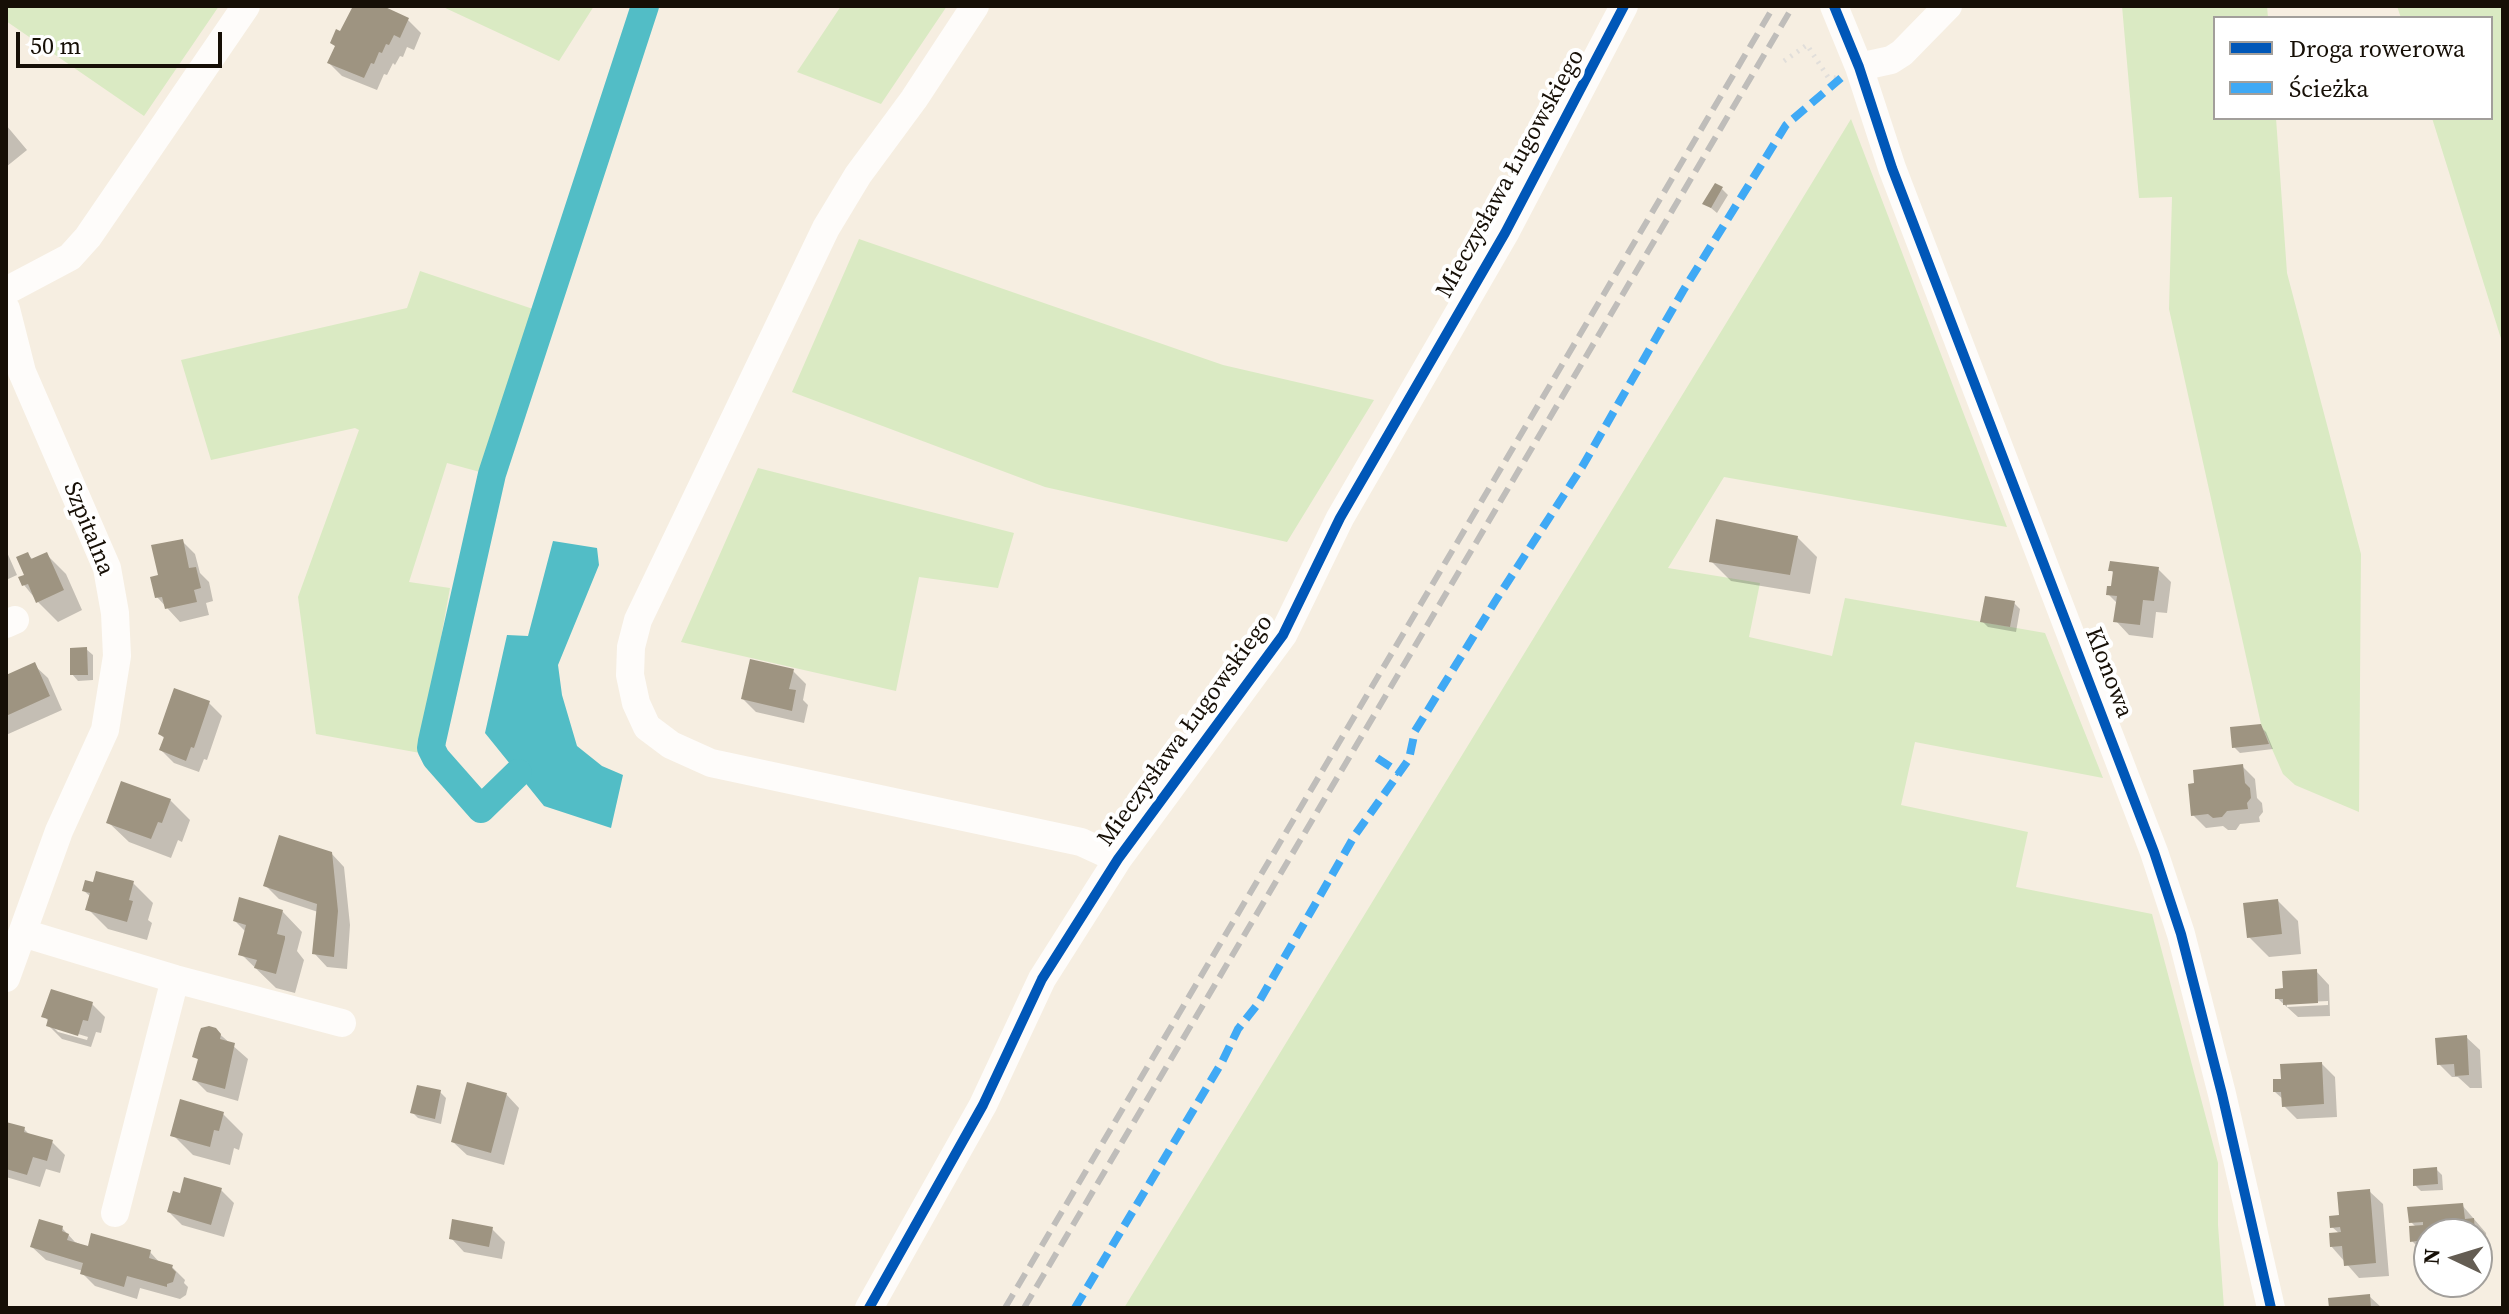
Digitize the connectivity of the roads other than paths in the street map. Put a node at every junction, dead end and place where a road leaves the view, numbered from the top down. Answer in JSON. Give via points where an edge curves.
{"nodes":[{"id":1,"x":246,"y":6,"type":"edge"},
{"id":2,"x":975,"y":6,"type":"edge"},
{"id":3,"x":1624,"y":6,"type":"edge"},
{"id":4,"x":1834,"y":6,"type":"edge"},
{"id":5,"x":1948,"y":6,"type":"edge"},
{"id":6,"x":1850,"y":72,"type":"junction"},
{"id":7,"x":6,"y":291,"type":"edge"},
{"id":8,"x":6,"y":309,"type":"edge"},
{"id":9,"x":1118,"y":859,"type":"junction"},
{"id":10,"x":23,"y":933,"type":"junction"},
{"id":11,"x":6,"y":978,"type":"edge"},
{"id":12,"x":175,"y":979,"type":"junction"},
{"id":13,"x":342,"y":1023,"type":"dead end"},
{"id":14,"x":115,"y":1213,"type":"dead end"},
{"id":15,"x":869,"y":1308,"type":"edge"},
{"id":16,"x":2271,"y":1308,"type":"edge"}],
"edges":[{"from":1,"to":7,"type":"street","via":[[88,237],[70,257]]},
{"from":2,"to":9,"type":"street","via":[[826,228],[638,620],[630,675],[647,727],[711,763],[1081,842]]},
{"from":3,"to":9,"type":"street","name":"Mieczysława Ługowskiego","via":[[1505,233],[1340,518],[1283,635]]},
{"from":4,"to":6,"type":"street","name":"Klonowa"},
{"from":5,"to":6,"type":"street","via":[[1902,53]]},
{"from":6,"to":16,"type":"street","name":"Klonowa","via":[[1892,168],[2154,852],[2181,934]]},
{"from":8,"to":10,"type":"street","name":"Szpitalna","via":[[22,372],[107,568],[117,656],[105,730],[59,831]]},
{"from":9,"to":15,"type":"street","name":"Mieczysława Ługowskiego","via":[[1042,979],[983,1105]]},
{"from":10,"to":11,"type":"street","name":"Szpitalna"},
{"from":10,"to":12,"type":"street"},
{"from":12,"to":13,"type":"street"},
{"from":12,"to":14,"type":"street"}]}
